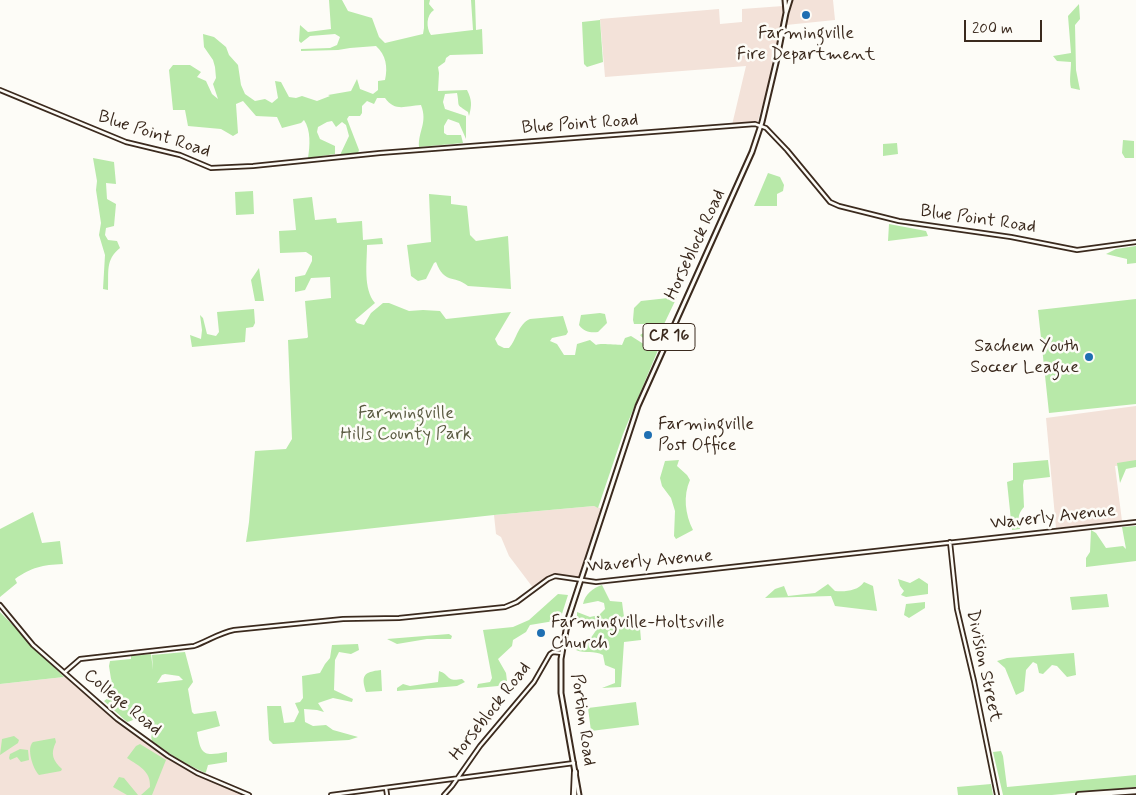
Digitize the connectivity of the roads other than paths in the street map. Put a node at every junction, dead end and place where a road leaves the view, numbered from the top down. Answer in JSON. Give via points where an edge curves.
{"nodes":[{"id":1,"x":785,"y":0,"type":"edge"},
{"id":2,"x":790,"y":0,"type":"edge"},
{"id":3,"x":786,"y":13,"type":"junction"},
{"id":4,"x":0,"y":90,"type":"edge"},
{"id":5,"x":760,"y":126,"type":"junction"},
{"id":6,"x":1136,"y":242,"type":"edge"},
{"id":7,"x":1136,"y":522,"type":"edge"},
{"id":8,"x":950,"y":542,"type":"junction"},
{"id":9,"x":580,"y":581,"type":"junction"},
{"id":10,"x":0,"y":605,"type":"edge"},
{"id":11,"x":566,"y":626,"type":"joint"},
{"id":12,"x":562,"y":653,"type":"junction"},
{"id":13,"x":65,"y":672,"type":"junction"},
{"id":14,"x":574,"y":763,"type":"junction"},
{"id":15,"x":575,"y":772,"type":"junction"},
{"id":16,"x":458,"y":778,"type":"junction"},
{"id":17,"x":386,"y":788,"type":"junction"},
{"id":18,"x":1135,"y":791,"type":"edge"},
{"id":19,"x":248,"y":795,"type":"edge"},
{"id":20,"x":331,"y":795,"type":"edge"},
{"id":21,"x":387,"y":795,"type":"edge"},
{"id":22,"x":444,"y":795,"type":"edge"},
{"id":23,"x":574,"y":795,"type":"edge"},
{"id":24,"x":580,"y":795,"type":"edge"},
{"id":25,"x":997,"y":795,"type":"edge"},
{"id":26,"x":1079,"y":795,"type":"edge"}],
"edges":[{"from":1,"to":3,"type":"main road","name":"Horseblock Road","number":"CR 16"},
{"from":2,"to":3,"type":"main road","name":"Horseblock Road","number":"CR 16"},
{"from":3,"to":5,"type":"main road","name":"Horseblock Road","number":"CR 16"},
{"from":4,"to":5,"type":"street","name":"Blue Point Road","via":[[126,142],[180,155],[211,168]]},
{"from":5,"to":6,"type":"street","name":"Blue Point Road","via":[[787,150],[830,202],[839,206],[898,221],[1077,250]]},
{"from":5,"to":9,"type":"main road","name":"Horseblock Road","number":"CR 16","via":[[745,170],[640,401]]},
{"from":7,"to":8,"type":"street","name":"Waverly Avenue"},
{"from":8,"to":9,"type":"street","name":"Waverly Avenue","via":[[598,582]]},
{"from":8,"to":25,"type":"street","name":"Division Street","via":[[957,609]]},
{"from":9,"to":11,"type":"main road","name":"Horseblock Road","number":"CR 16"},
{"from":9,"to":13,"type":"street","name":"Waverly Avenue","via":[[562,576],[548,579],[505,607],[234,630],[194,646],[80,659]]},
{"from":10,"to":13,"type":"street","name":"College Road","via":[[33,645]]},
{"from":11,"to":12,"type":"main road","name":"Portion Road","number":"CR 16"},
{"from":12,"to":14,"type":"main road","name":"Portion Road","number":"CR 16","via":[[562,700]]},
{"from":12,"to":16,"type":"street","name":"Horseblock Road","via":[[550,654],[534,682],[480,746]]},
{"from":13,"to":19,"type":"street","name":"College Road","via":[[117,719],[168,756],[197,773]]},
{"from":14,"to":15,"type":"main road","name":"Portion Road","number":"CR 16"},
{"from":14,"to":16,"type":"street"},
{"from":15,"to":23,"type":"highway"},
{"from":15,"to":24,"type":"main road","name":"Portion Road","number":"CR 16"},
{"from":16,"to":17,"type":"street"},
{"from":16,"to":22,"type":"street","name":"Horseblock Road"},
{"from":17,"to":20,"type":"street"},
{"from":17,"to":21,"type":"street"},
{"from":18,"to":26,"type":"highway"}]}
